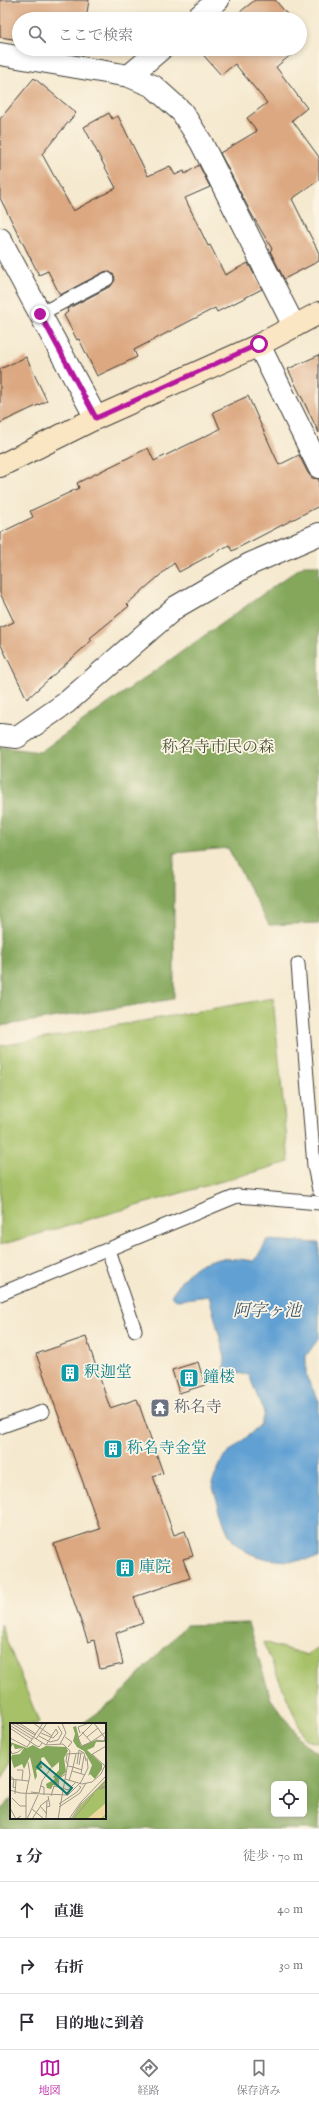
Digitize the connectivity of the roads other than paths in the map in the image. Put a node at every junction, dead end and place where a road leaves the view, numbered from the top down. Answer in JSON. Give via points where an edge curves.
{"nodes":[{"id":1,"x":218,"y":0,"type":"edge"},
{"id":2,"x":204,"y":12,"type":"edge"},
{"id":3,"x":0,"y":54,"type":"edge"},
{"id":4,"x":153,"y":56,"type":"edge"},
{"id":5,"x":129,"y":76,"type":"junction"},
{"id":6,"x":0,"y":239,"type":"edge"},
{"id":7,"x":107,"y":279,"type":"dead end"},
{"id":8,"x":319,"y":313,"type":"edge"},
{"id":9,"x":40,"y":314,"type":"junction"},
{"id":10,"x":294,"y":326,"type":"junction"},
{"id":11,"x":259,"y":344,"type":"junction"},
{"id":12,"x":96,"y":418,"type":"junction"},
{"id":13,"x":0,"y":466,"type":"edge"},
{"id":14,"x":319,"y":466,"type":"edge"},
{"id":15,"x":319,"y":534,"type":"edge"},
{"id":16,"x":0,"y":735,"type":"edge"},
{"id":17,"x":298,"y":964,"type":"dead end"},
{"id":18,"x":319,"y":1190,"type":"edge"},
{"id":19,"x":319,"y":1204,"type":"edge"},
{"id":20,"x":108,"y":1250,"type":"junction"},
{"id":21,"x":0,"y":1294,"type":"edge"},
{"id":22,"x":135,"y":1330,"type":"dead end"},
{"id":23,"x":42,"y":1412,"type":"dead end"},
{"id":24,"x":0,"y":1427,"type":"edge"}],
"edges":[{"from":1,"to":2,"type":"street"},
{"from":3,"to":5,"type":"street"},
{"from":4,"to":5,"type":"street"},
{"from":5,"to":10,"type":"street","via":[[153,86],[182,112],[201,142]]},
{"from":6,"to":9,"type":"street"},
{"from":7,"to":9,"type":"lane"},
{"from":8,"to":10,"type":"street"},
{"from":9,"to":12,"type":"street"},
{"from":10,"to":11,"type":"street"},
{"from":11,"to":12,"type":"street"},
{"from":11,"to":14,"type":"street"},
{"from":12,"to":13,"type":"street"},
{"from":15,"to":16,"type":"street","via":[[250,564],[176,607],[66,703],[17,737]]},
{"from":17,"to":18,"type":"lane","via":[[314,1166]]},
{"from":19,"to":20,"type":"lane","via":[[237,1196]]},
{"from":20,"to":21,"type":"lane"},
{"from":20,"to":22,"type":"lane"},
{"from":23,"to":24,"type":"lane"}]}
